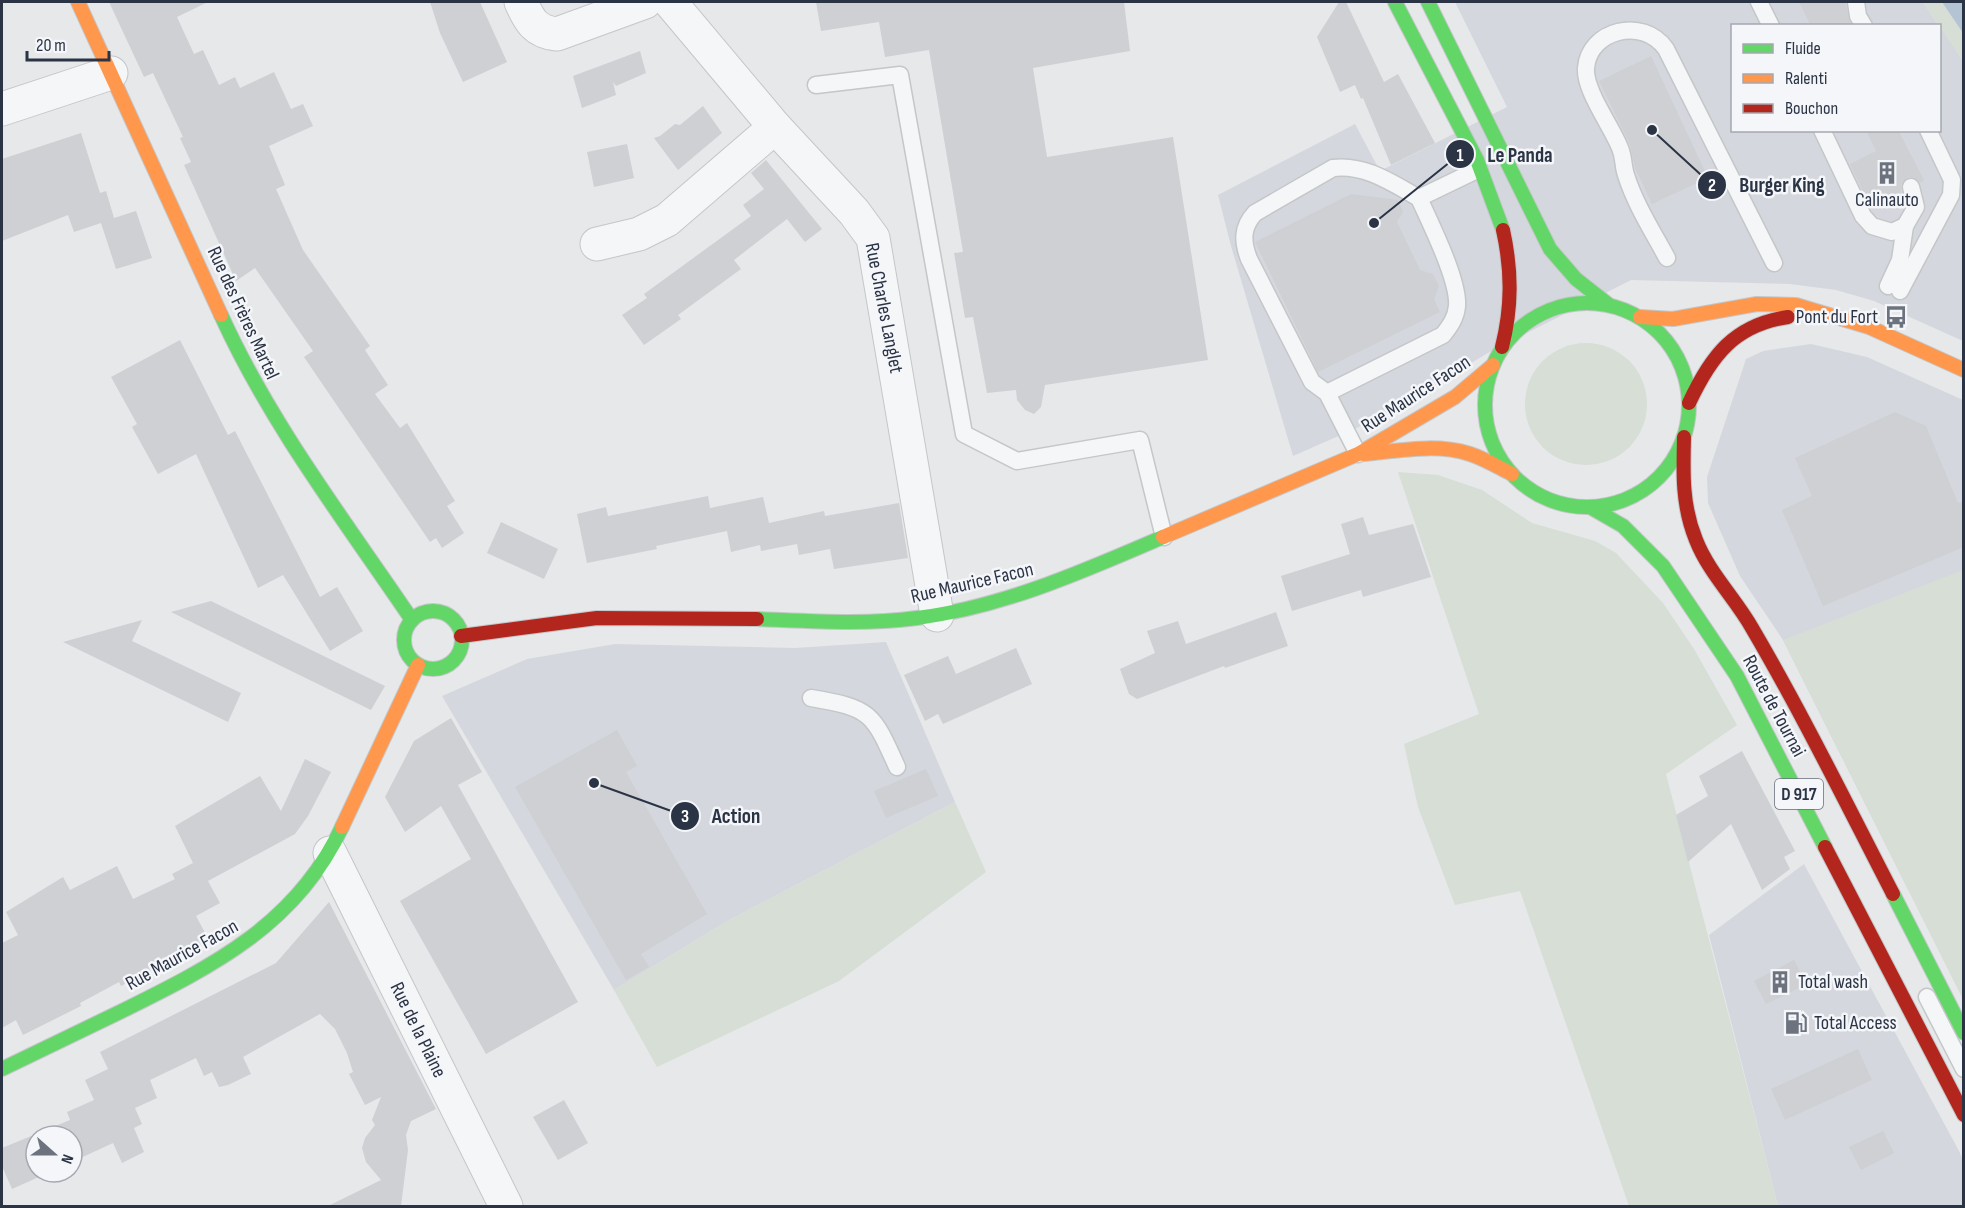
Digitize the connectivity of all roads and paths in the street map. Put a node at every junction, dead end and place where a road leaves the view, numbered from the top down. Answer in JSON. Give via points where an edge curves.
{"nodes":[{"id":1,"x":78,"y":2,"type":"edge"},
{"id":2,"x":521,"y":2,"type":"edge"},
{"id":3,"x":645,"y":2,"type":"edge"},
{"id":4,"x":670,"y":2,"type":"edge"},
{"id":5,"x":1395,"y":2,"type":"edge"},
{"id":6,"x":1411,"y":2,"type":"edge"},
{"id":7,"x":1428,"y":2,"type":"edge"},
{"id":8,"x":1759,"y":2,"type":"edge"},
{"id":9,"x":1856,"y":2,"type":"edge"},
{"id":10,"x":1770,"y":24,"type":"edge"},
{"id":11,"x":1863,"y":24,"type":"edge"},
{"id":12,"x":111,"y":73,"type":"junction"},
{"id":13,"x":816,"y":85,"type":"dead end"},
{"id":14,"x":2,"y":110,"type":"edge"},
{"id":15,"x":775,"y":127,"type":"junction"},
{"id":16,"x":1823,"y":132,"type":"edge"},
{"id":17,"x":1929,"y":132,"type":"edge"},
{"id":18,"x":1479,"y":169,"type":"junction"},
{"id":19,"x":1911,"y":187,"type":"dead end"},
{"id":20,"x":1419,"y":198,"type":"junction"},
{"id":21,"x":1905,"y":226,"type":"junction"},
{"id":22,"x":597,"y":244,"type":"dead end"},
{"id":23,"x":1666,"y":258,"type":"dead end"},
{"id":24,"x":1774,"y":263,"type":"dead end"},
{"id":25,"x":1584,"y":302,"type":"junction"},
{"id":26,"x":1609,"y":305,"type":"junction"},
{"id":27,"x":1640,"y":317,"type":"junction"},
{"id":28,"x":1854,"y":322,"type":"junction"},
{"id":29,"x":1502,"y":347,"type":"junction"},
{"id":30,"x":1493,"y":365,"type":"junction"},
{"id":31,"x":1964,"y":370,"type":"edge"},
{"id":32,"x":1327,"y":393,"type":"junction"},
{"id":33,"x":1689,"y":403,"type":"junction"},
{"id":34,"x":1684,"y":438,"type":"junction"},
{"id":35,"x":1358,"y":454,"type":"junction"},
{"id":36,"x":1670,"y":465,"type":"junction"},
{"id":37,"x":1512,"y":474,"type":"junction"},
{"id":38,"x":1590,"y":507,"type":"junction"},
{"id":39,"x":1164,"y":537,"type":"junction"},
{"id":40,"x":937,"y":615,"type":"junction"},
{"id":41,"x":412,"y":620,"type":"junction"},
{"id":42,"x":461,"y":636,"type":"junction"},
{"id":43,"x":418,"y":665,"type":"junction"},
{"id":44,"x":810,"y":698,"type":"dead end"},
{"id":45,"x":897,"y":767,"type":"dead end"},
{"id":46,"x":330,"y":853,"type":"junction"},
{"id":47,"x":1964,"y":1033,"type":"edge"},
{"id":48,"x":1964,"y":1069,"type":"edge"},
{"id":49,"x":2,"y":1070,"type":"edge"},
{"id":50,"x":1964,"y":1116,"type":"edge"},
{"id":51,"x":506,"y":1206,"type":"edge"}],
"edges":[{"from":1,"to":12,"type":"main road","name":"Rue des Frères Martel"},
{"from":2,"to":3,"type":"street","via":[[535,27],[557,34]]},
{"from":4,"to":15,"type":"street","name":"Rue Charles Langlet"},
{"from":5,"to":18,"type":"main road"},
{"from":6,"to":25,"type":"lane","via":[[1527,237],[1550,274]]},
{"from":7,"to":26,"type":"main road","via":[[1550,249],[1576,279]]},
{"from":8,"to":10,"type":"lane"},
{"from":9,"to":11,"type":"lane"},
{"from":12,"to":14,"type":"street"},
{"from":12,"to":41,"type":"main road","name":"Rue des Frères Martel","via":[[244,366],[268,408]]},
{"from":13,"to":39,"type":"lane","via":[[900,75],[964,434],[1017,461],[1140,440]]},
{"from":15,"to":22,"type":"street","via":[[667,220],[639,234]]},
{"from":15,"to":40,"type":"street","name":"Rue Charles Langlet","via":[[873,238]]},
{"from":16,"to":21,"type":"lane","via":[[1867,222],[1886,232]]},
{"from":17,"to":21,"type":"lane","via":[[1949,173],[1951,195],[1894,288]]},
{"from":18,"to":20,"type":"lane"},
{"from":18,"to":29,"type":"main road","via":[[1509,258],[1512,296]]},
{"from":19,"to":21,"type":"lane","via":[[1916,207]]},
{"from":20,"to":32,"type":"lane","via":[[1455,287],[1457,305],[1453,322],[1443,335]]},
{"from":20,"to":32,"type":"lane","via":[[1366,171],[1333,168],[1249,220],[1244,238],[1249,259],[1312,382]]},
{"from":23,"to":24,"type":"lane","via":[[1626,177],[1620,149],[1586,77],[1593,50],[1603,40],[1625,30],[1650,33],[1666,49]]},
{"from":25,"to":26,"type":"main road"},
{"from":25,"to":29,"type":"main road","via":[[1557,307],[1532,318]]},
{"from":26,"to":27,"type":"main road"},
{"from":27,"to":28,"type":"main road","via":[[1680,318],[1778,304],[1819,310]]},
{"from":27,"to":33,"type":"main road","via":[[1660,333],[1676,354],[1686,378]]},
{"from":28,"to":31,"type":"main road"},
{"from":28,"to":33,"type":"main road","via":[[1782,318],[1745,330],[1717,353]]},
{"from":29,"to":30,"type":"main road"},
{"from":30,"to":35,"type":"main road","name":"Rue Maurice Facon","via":[[1455,397]]},
{"from":30,"to":37,"type":"main road","via":[[1485,393],[1486,422],[1495,450]]},
{"from":32,"to":35,"type":"lane"},
{"from":33,"to":34,"type":"main road"},
{"from":34,"to":36,"type":"main road"},
{"from":34,"to":47,"type":"main road","name":"Route de Tournai","number":"D 917","via":[[1683,495],[1696,540],[1751,626],[1809,731]]},
{"from":35,"to":37,"type":"main road","name":"Rue Maurice Facon","via":[[1426,448],[1450,450],[1481,458]]},
{"from":35,"to":39,"type":"main road","name":"Rue Maurice Facon"},
{"from":36,"to":38,"type":"main road","via":[[1652,484],[1629,498]]},
{"from":36,"to":48,"type":"lane","via":[[1671,512],[1688,556],[1768,684]]},
{"from":37,"to":38,"type":"main road","via":[[1547,499]]},
{"from":38,"to":50,"type":"main road","name":"Route de Tournai","number":"D 917","via":[[1623,526],[1663,566],[1737,676]]},
{"from":39,"to":40,"type":"main road","name":"Rue Maurice Facon","via":[[1042,587]]},
{"from":40,"to":42,"type":"main road","name":"Rue Maurice Facon","via":[[855,622],[597,618],[538,624],[492,635]]},
{"from":41,"to":42,"type":"main road","via":[[426,612],[442,612],[455,621]]},
{"from":41,"to":43,"type":"main road","via":[[405,633],[405,647]]},
{"from":42,"to":43,"type":"main road","via":[[459,652],[449,664],[433,669]]},
{"from":43,"to":46,"type":"main road","name":"Rue Maurice Facon"},
{"from":44,"to":45,"type":"lane","via":[[842,703],[865,712],[880,729]]},
{"from":46,"to":49,"type":"main road","name":"Rue Maurice Facon","via":[[293,903],[234,951]]},
{"from":46,"to":51,"type":"street","name":"Rue de la Plaine"}]}
